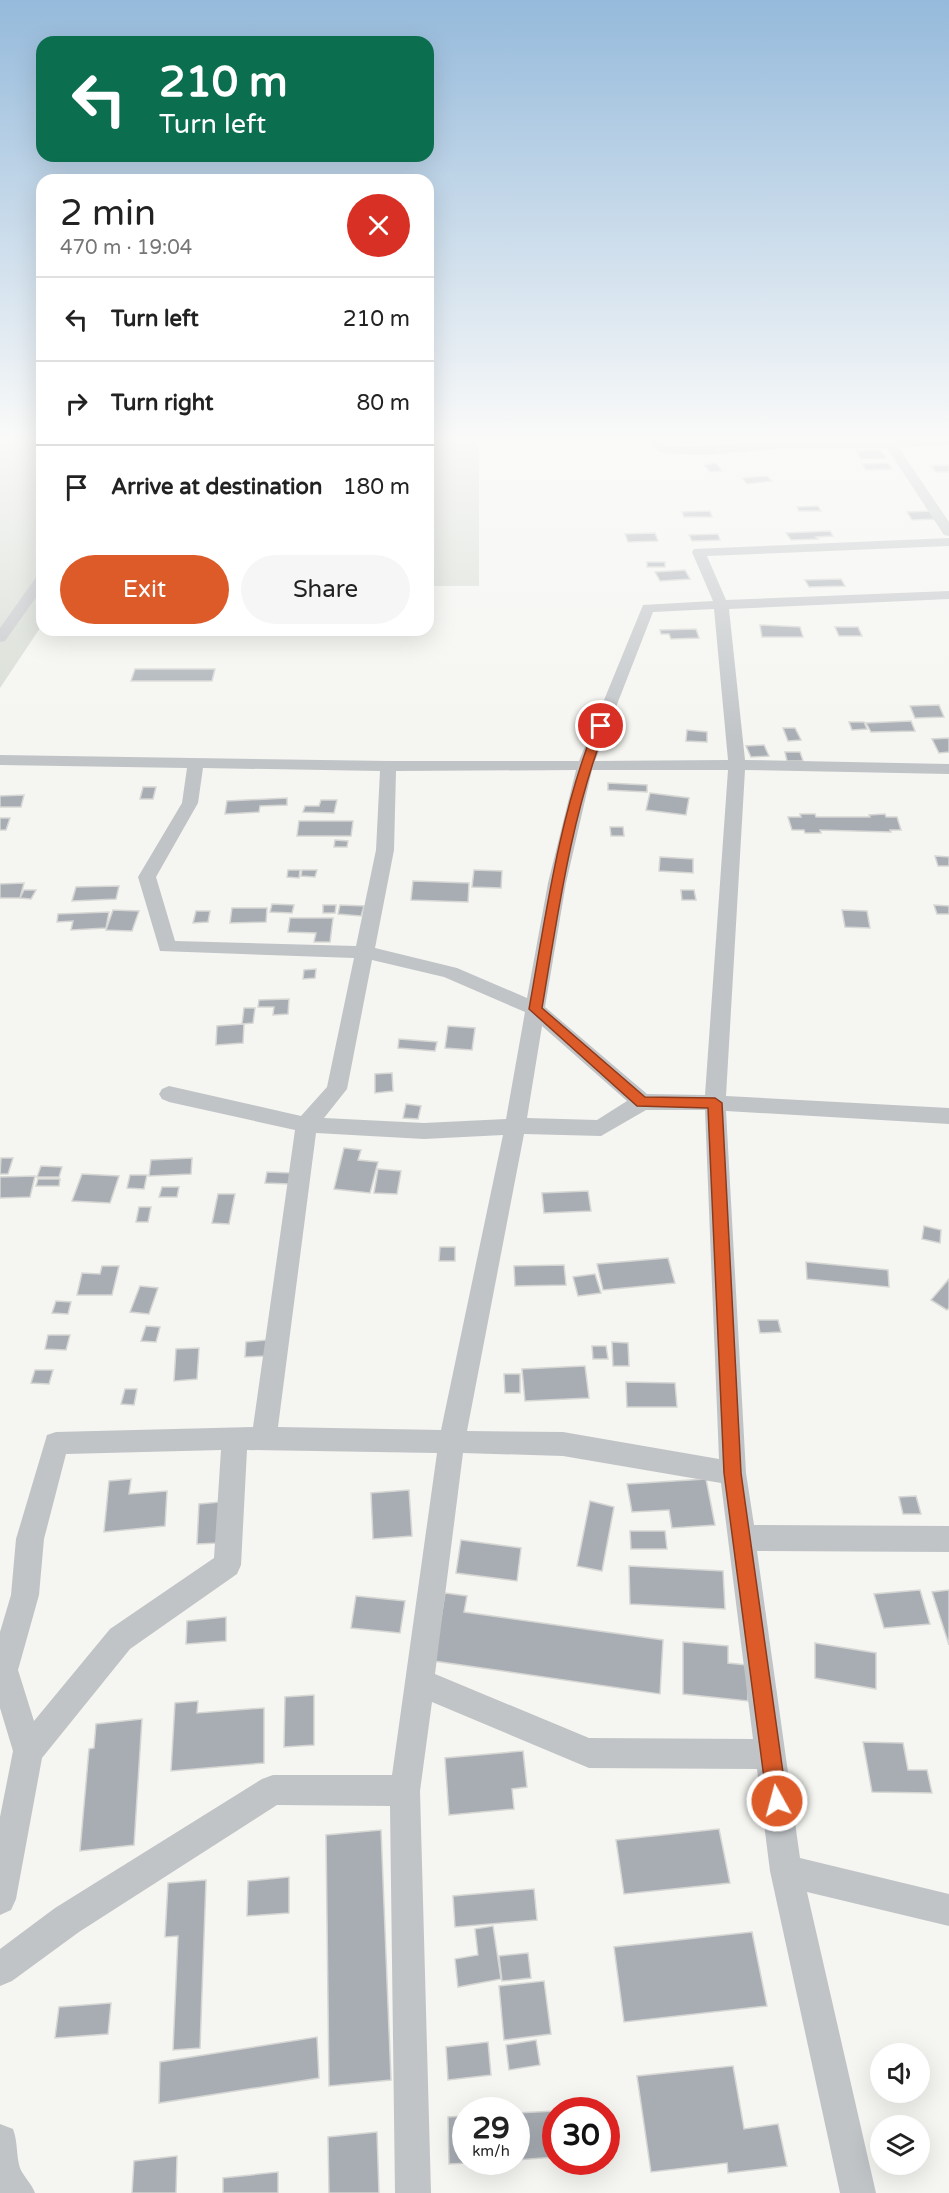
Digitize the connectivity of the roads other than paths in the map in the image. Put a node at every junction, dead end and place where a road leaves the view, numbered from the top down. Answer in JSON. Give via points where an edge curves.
{"nodes":[{"id":1,"x":949,"y":542,"type":"edge"},
{"id":2,"x":36,"y":587,"type":"edge"},
{"id":3,"x":949,"y":595,"type":"edge"},
{"id":4,"x":721,"y":604,"type":"junction"},
{"id":5,"x":0,"y":638,"type":"edge"},
{"id":6,"x":0,"y":760,"type":"edge"},
{"id":7,"x":196,"y":763,"type":"junction"},
{"id":8,"x":585,"y":765,"type":"junction"},
{"id":9,"x":738,"y":765,"type":"junction"},
{"id":10,"x":388,"y":766,"type":"junction"},
{"id":11,"x":949,"y":769,"type":"edge"},
{"id":12,"x":365,"y":952,"type":"junction"},
{"id":13,"x":535,"y":1009,"type":"junction"},
{"id":14,"x":169,"y":1094,"type":"dead end"},
{"id":15,"x":642,"y":1102,"type":"junction"},
{"id":16,"x":715,"y":1103,"type":"junction"},
{"id":17,"x":949,"y":1116,"type":"edge"},
{"id":18,"x":306,"y":1125,"type":"junction"},
{"id":19,"x":515,"y":1126,"type":"junction"},
{"id":20,"x":264,"y":1438,"type":"junction"},
{"id":21,"x":235,"y":1439,"type":"junction"},
{"id":22,"x":452,"y":1441,"type":"junction"},
{"id":23,"x":733,"y":1473,"type":"junction"},
{"id":24,"x":742,"y":1539,"type":"junction"},
{"id":25,"x":949,"y":1539,"type":"edge"},
{"id":26,"x":5,"y":1645,"type":"edge"},
{"id":27,"x":420,"y":1682,"type":"junction"},
{"id":28,"x":28,"y":1751,"type":"junction"},
{"id":29,"x":771,"y":1754,"type":"junction"},
{"id":30,"x":405,"y":1791,"type":"junction"},
{"id":31,"x":786,"y":1871,"type":"junction"},
{"id":32,"x":0,"y":1899,"type":"edge"},
{"id":33,"x":949,"y":1910,"type":"edge"},
{"id":34,"x":0,"y":1969,"type":"edge"},
{"id":35,"x":0,"y":2142,"type":"edge"},
{"id":36,"x":17,"y":2193,"type":"edge"},
{"id":37,"x":413,"y":2193,"type":"edge"},
{"id":38,"x":858,"y":2193,"type":"edge"}],
"edges":[{"from":1,"to":4,"type":"street","via":[[699,552]]},
{"from":2,"to":5,"type":"street"},
{"from":3,"to":4,"type":"street"},
{"from":4,"to":8,"type":"street","via":[[648,608]]},
{"from":4,"to":9,"type":"street"},
{"from":6,"to":7,"type":"street"},
{"from":7,"to":10,"type":"street"},
{"from":7,"to":12,"type":"street","via":[[190,803],[147,877],[167,946]]},
{"from":8,"to":9,"type":"street"},
{"from":8,"to":10,"type":"street"},
{"from":8,"to":13,"type":"street","via":[[557,883]]},
{"from":9,"to":11,"type":"street"},
{"from":9,"to":16,"type":"street"},
{"from":10,"to":12,"type":"street","via":[[385,850]]},
{"from":12,"to":13,"type":"street","via":[[450,972]]},
{"from":12,"to":18,"type":"street","via":[[337,1089]]},
{"from":13,"to":15,"type":"street"},
{"from":13,"to":19,"type":"street"},
{"from":14,"to":18,"type":"street"},
{"from":15,"to":16,"type":"street"},
{"from":15,"to":19,"type":"street","via":[[601,1128]]},
{"from":16,"to":17,"type":"street"},
{"from":16,"to":23,"type":"street"},
{"from":18,"to":19,"type":"street","via":[[424,1131]]},
{"from":18,"to":20,"type":"street"},
{"from":19,"to":22,"type":"street"},
{"from":20,"to":21,"type":"street"},
{"from":20,"to":22,"type":"street"},
{"from":21,"to":26,"type":"street","via":[[56,1443],[30,1539],[25,1595]]},
{"from":21,"to":28,"type":"street","via":[[227,1565],[120,1639]]},
{"from":22,"to":23,"type":"street","via":[[562,1444]]},
{"from":22,"to":27,"type":"street"},
{"from":23,"to":24,"type":"street"},
{"from":24,"to":25,"type":"street"},
{"from":24,"to":29,"type":"street"},
{"from":26,"to":28,"type":"street","via":[[3,1670]]},
{"from":27,"to":29,"type":"street","via":[[589,1753]]},
{"from":27,"to":30,"type":"street"},
{"from":28,"to":32,"type":"street"},
{"from":29,"to":31,"type":"street"},
{"from":30,"to":34,"type":"street","via":[[273,1790],[67,1920]]},
{"from":30,"to":37,"type":"street"},
{"from":31,"to":33,"type":"street"},
{"from":31,"to":38,"type":"street"},
{"from":35,"to":36,"type":"street","via":[[3,2176]]}]}
